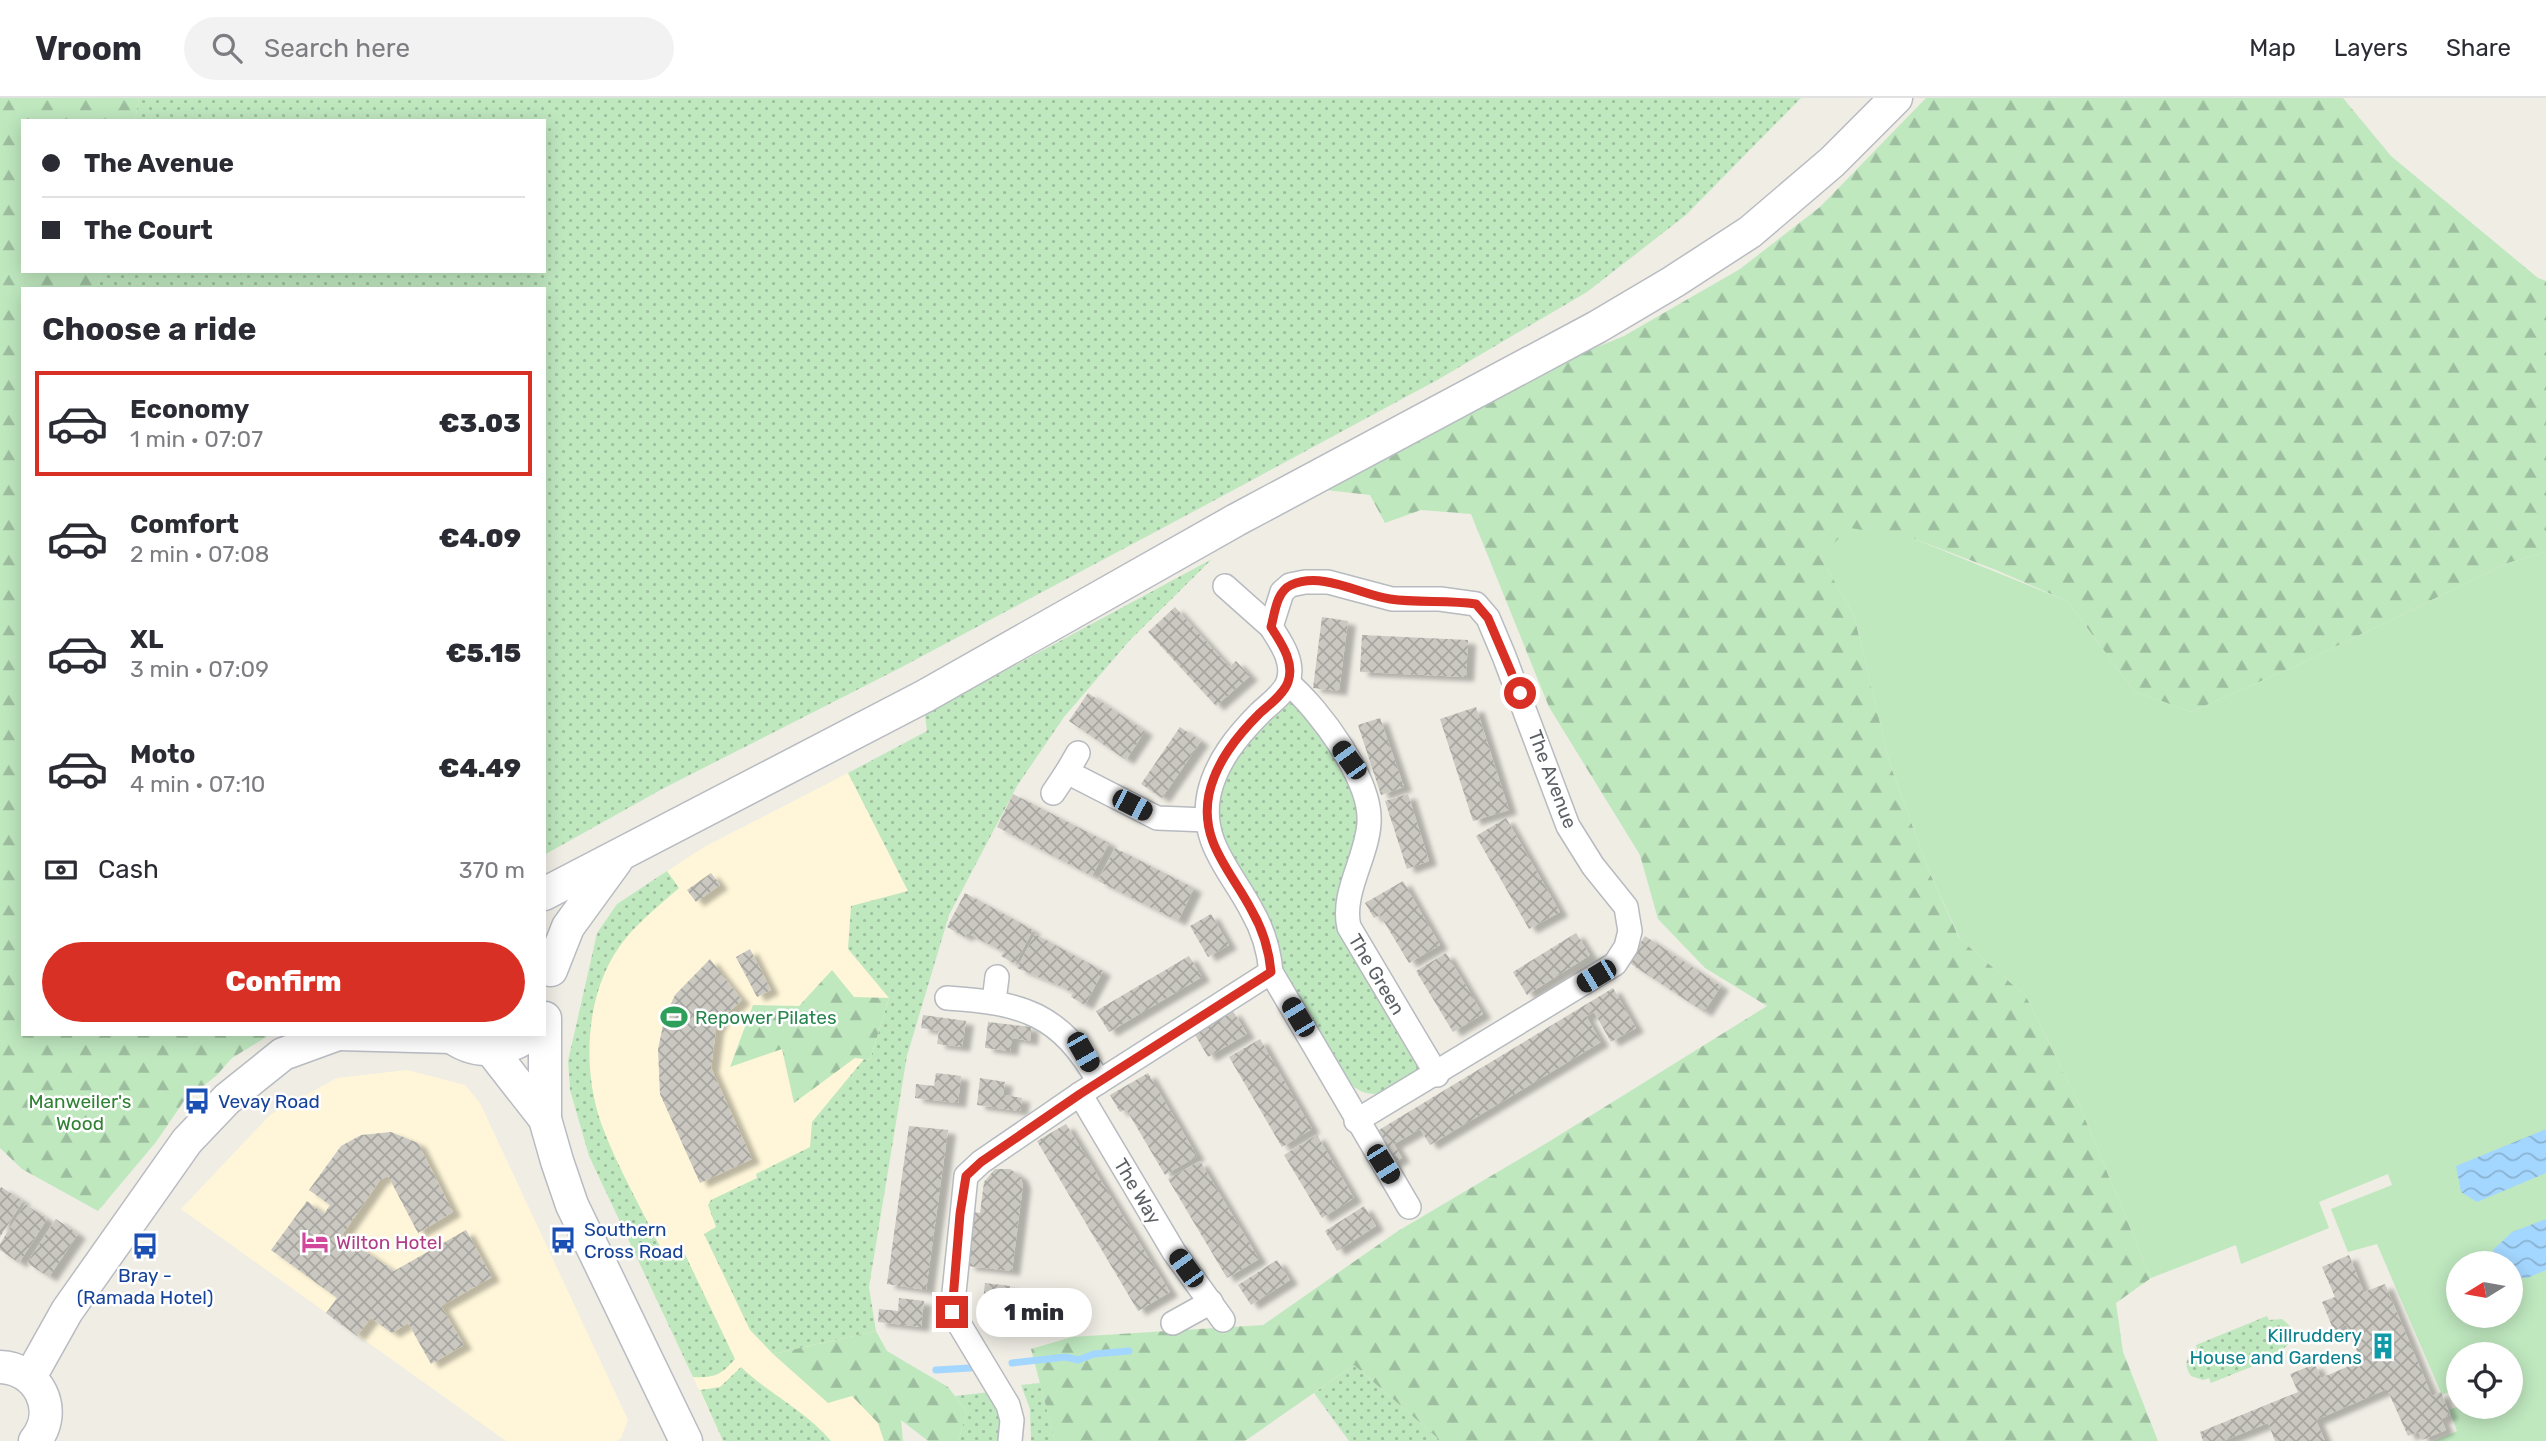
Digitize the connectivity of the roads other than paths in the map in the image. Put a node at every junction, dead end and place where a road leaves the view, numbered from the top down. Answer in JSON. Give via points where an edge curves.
{"nodes":[{"id":1,"x":1896,"y":98,"type":"edge"},
{"id":2,"x":1226,"y":586,"type":"dead end"},
{"id":3,"x":1271,"y":627,"type":"junction"},
{"id":4,"x":1288,"y":683,"type":"junction"},
{"id":5,"x":1053,"y":793,"type":"dead end"},
{"id":6,"x":1207,"y":820,"type":"junction"},
{"id":7,"x":620,"y":857,"type":"junction"},
{"id":8,"x":546,"y":893,"type":"edge"},
{"id":9,"x":1270,"y":961,"type":"junction"},
{"id":10,"x":548,"y":962,"type":"edge"},
{"id":11,"x":997,"y":977,"type":"dead end"},
{"id":12,"x":947,"y":998,"type":"dead end"},
{"id":13,"x":994,"y":1001,"type":"junction"},
{"id":14,"x":546,"y":1014,"type":"edge"},
{"id":15,"x":333,"y":1036,"type":"edge"},
{"id":16,"x":450,"y":1036,"type":"edge"},
{"id":17,"x":528,"y":1036,"type":"edge"},
{"id":18,"x":545,"y":1036,"type":"edge"},
{"id":19,"x":491,"y":1050,"type":"junction"},
{"id":20,"x":1437,"y":1075,"type":"junction"},
{"id":21,"x":1090,"y":1088,"type":"junction"},
{"id":22,"x":545,"y":1119,"type":"junction"},
{"id":23,"x":1356,"y":1121,"type":"junction"},
{"id":24,"x":1409,"y":1207,"type":"dead end"},
{"id":25,"x":1173,"y":1323,"type":"dead end"},
{"id":26,"x":0,"y":1367,"type":"edge"},
{"id":27,"x":30,"y":1377,"type":"junction"},
{"id":28,"x":35,"y":1441,"type":"edge"},
{"id":29,"x":686,"y":1441,"type":"edge"},
{"id":30,"x":1010,"y":1441,"type":"edge"}],
"edges":[{"from":1,"to":7,"type":"main road","via":[[1832,162],[1750,232],[1673,282],[925,696]]},
{"from":2,"to":3,"type":"street"},
{"from":3,"to":4,"type":"street","via":[[1286,651]]},
{"from":3,"to":20,"type":"street","name":"The Avenue","via":[[1282,592],[1305,582],[1328,582],[1392,599],[1476,604],[1488,618],[1568,826],[1592,866],[1626,906],[1630,931],[1615,964]]},
{"from":4,"to":6,"type":"street","via":[[1230,748],[1214,775]]},
{"from":4,"to":20,"type":"street","name":"The Green","via":[[1332,736],[1362,785],[1370,822],[1345,911],[1349,927]]},
{"from":5,"to":6,"type":"street","via":[[1072,763],[1157,818]]},
{"from":6,"to":9,"type":"street","via":[[1214,848],[1252,911]]},
{"from":7,"to":8,"type":"main road"},
{"from":7,"to":10,"type":"main road"},
{"from":9,"to":21,"type":"street"},
{"from":9,"to":23,"type":"street"},
{"from":10,"to":14,"type":"main road","via":[[553,988]]},
{"from":11,"to":13,"type":"street"},
{"from":12,"to":13,"type":"street","name":"The Way"},
{"from":13,"to":21,"type":"street","name":"The Way","via":[[1038,1016],[1061,1030],[1083,1052]]},
{"from":15,"to":27,"type":"main road","via":[[283,1054],[227,1099],[187,1141],[67,1311]]},
{"from":16,"to":19,"type":"main road","via":[[470,1047]]},
{"from":17,"to":19,"type":"main road","via":[[517,1044]]},
{"from":18,"to":22,"type":"main road"},
{"from":19,"to":22,"type":"main road"},
{"from":20,"to":23,"type":"street","name":"The Avenue"},
{"from":21,"to":25,"type":"street","name":"The Way","via":[[1174,1252],[1217,1311]]},
{"from":21,"to":30,"type":"street","via":[[966,1176],[952,1312],[1008,1405]]},
{"from":22,"to":29,"type":"main road","via":[[572,1205]]},
{"from":23,"to":24,"type":"street"},
{"from":26,"to":27,"type":"main road"},
{"from":27,"to":28,"type":"main road","via":[[46,1406]]}]}
